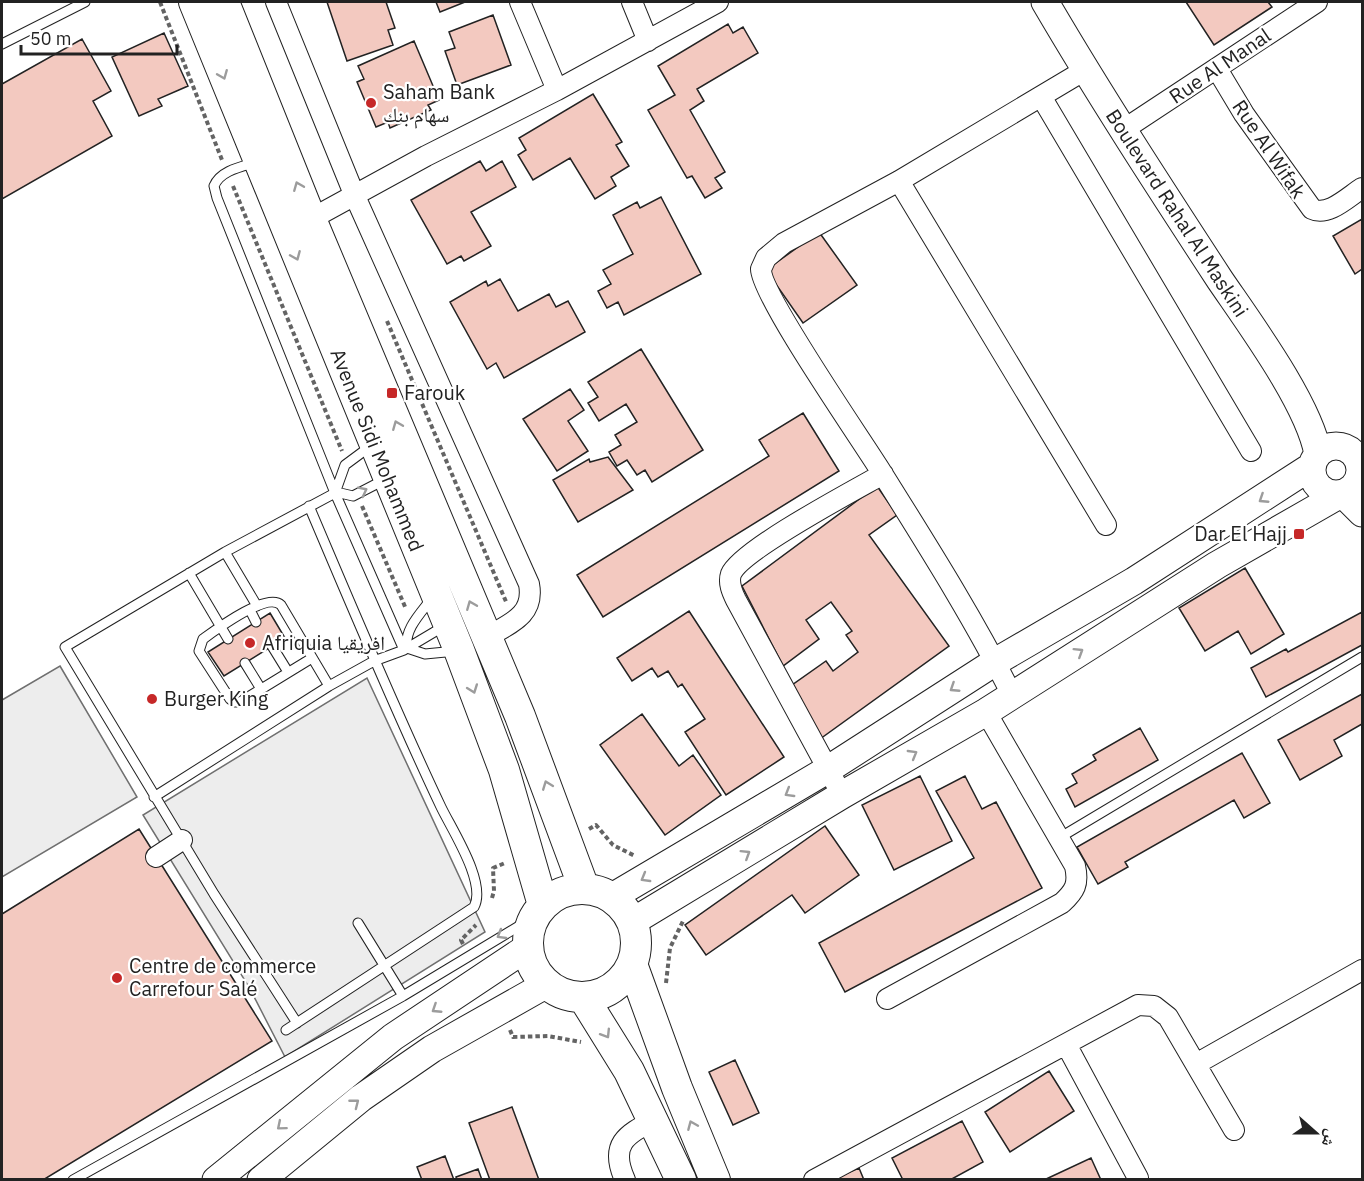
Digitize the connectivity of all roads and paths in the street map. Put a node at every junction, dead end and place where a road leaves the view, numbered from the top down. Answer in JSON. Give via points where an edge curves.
{"nodes":[{"id":1,"x":85,"y":2,"type":"edge"},
{"id":2,"x":160,"y":2,"type":"edge"},
{"id":3,"x":194,"y":2,"type":"edge"},
{"id":4,"x":224,"y":2,"type":"edge"},
{"id":5,"x":276,"y":2,"type":"edge"},
{"id":6,"x":520,"y":2,"type":"edge"},
{"id":7,"x":632,"y":2,"type":"edge"},
{"id":8,"x":718,"y":2,"type":"edge"},
{"id":9,"x":1045,"y":2,"type":"edge"},
{"id":10,"x":1317,"y":2,"type":"edge"},
{"id":11,"x":648,"y":40,"type":"junction"},
{"id":12,"x":2,"y":44,"type":"edge"},
{"id":13,"x":1217,"y":69,"type":"junction"},
{"id":14,"x":1085,"y":70,"type":"junction"},
{"id":15,"x":557,"y":90,"type":"junction"},
{"id":16,"x":1042,"y":98,"type":"junction"},
{"id":17,"x":1123,"y":130,"type":"junction"},
{"id":18,"x":260,"y":162,"type":"junction"},
{"id":19,"x":227,"y":172,"type":"junction"},
{"id":20,"x":899,"y":181,"type":"junction"},
{"id":21,"x":1362,"y":188,"type":"edge"},
{"id":22,"x":354,"y":194,"type":"junction"},
{"id":23,"x":311,"y":219,"type":"junction"},
{"id":24,"x":1362,"y":431,"type":"edge"},
{"id":25,"x":374,"y":444,"type":"junction"},
{"id":26,"x":1251,"y":451,"type":"dead end"},
{"id":27,"x":1325,"y":453,"type":"junction"},
{"id":28,"x":347,"y":463,"type":"junction"},
{"id":29,"x":883,"y":474,"type":"junction"},
{"id":30,"x":388,"y":478,"type":"junction"},
{"id":31,"x":335,"y":492,"type":"junction"},
{"id":32,"x":1355,"y":492,"type":"edge"},
{"id":33,"x":358,"y":495,"type":"junction"},
{"id":34,"x":309,"y":506,"type":"junction"},
{"id":35,"x":1106,"y":525,"type":"dead end"},
{"id":36,"x":225,"y":552,"type":"junction"},
{"id":37,"x":189,"y":573,"type":"junction"},
{"id":38,"x":436,"y":594,"type":"junction"},
{"id":39,"x":253,"y":608,"type":"junction"},
{"id":40,"x":256,"y":622,"type":"dead end"},
{"id":41,"x":412,"y":625,"type":"junction"},
{"id":42,"x":221,"y":627,"type":"junction"},
{"id":43,"x":464,"y":637,"type":"junction"},
{"id":44,"x":228,"y":639,"type":"dead end"},
{"id":45,"x":272,"y":646,"type":"dead end"},
{"id":46,"x":405,"y":649,"type":"junction"},
{"id":47,"x":1362,"y":657,"type":"edge"},
{"id":48,"x":312,"y":658,"type":"junction"},
{"id":49,"x":374,"y":661,"type":"junction"},
{"id":50,"x":995,"y":662,"type":"junction"},
{"id":51,"x":245,"y":663,"type":"dead end"},
{"id":52,"x":288,"y":672,"type":"junction"},
{"id":53,"x":329,"y":686,"type":"junction"},
{"id":54,"x":261,"y":689,"type":"junction"},
{"id":55,"x":1012,"y":695,"type":"junction"},
{"id":56,"x":986,"y":712,"type":"junction"},
{"id":57,"x":827,"y":770,"type":"junction"},
{"id":58,"x":842,"y":795,"type":"junction"},
{"id":59,"x":154,"y":797,"type":"junction"},
{"id":60,"x":1059,"y":838,"type":"junction"},
{"id":61,"x":182,"y":840,"type":"junction"},
{"id":62,"x":567,"y":840,"type":"junction"},
{"id":63,"x":156,"y":857,"type":"dead end"},
{"id":64,"x":641,"y":857,"type":"dead end"},
{"id":65,"x":584,"y":888,"type":"junction"},
{"id":66,"x":612,"y":897,"type":"junction"},
{"id":67,"x":539,"y":911,"type":"junction"},
{"id":68,"x":690,"y":914,"type":"dead end"},
{"id":69,"x":632,"y":922,"type":"junction"},
{"id":70,"x":357,"y":923,"type":"dead end"},
{"id":71,"x":528,"y":947,"type":"junction"},
{"id":72,"x":632,"y":964,"type":"junction"},
{"id":73,"x":384,"y":965,"type":"junction"},
{"id":74,"x":1362,"y":970,"type":"edge"},
{"id":75,"x":547,"y":984,"type":"junction"},
{"id":76,"x":669,"y":990,"type":"dead end"},
{"id":77,"x":403,"y":996,"type":"junction"},
{"id":78,"x":583,"y":997,"type":"junction"},
{"id":79,"x":887,"y":999,"type":"dead end"},
{"id":80,"x":501,"y":1009,"type":"junction"},
{"id":81,"x":297,"y":1023,"type":"junction"},
{"id":82,"x":286,"y":1030,"type":"dead end"},
{"id":83,"x":588,"y":1045,"type":"dead end"},
{"id":84,"x":1067,"y":1046,"type":"junction"},
{"id":85,"x":1196,"y":1064,"type":"junction"},
{"id":86,"x":654,"y":1120,"type":"junction"},
{"id":87,"x":1234,"y":1130,"type":"dead end"},
{"id":88,"x":1138,"y":1178,"type":"dead end"},
{"id":89,"x":74,"y":1179,"type":"edge"},
{"id":90,"x":216,"y":1179,"type":"edge"},
{"id":91,"x":261,"y":1179,"type":"edge"},
{"id":92,"x":625,"y":1179,"type":"edge"},
{"id":93,"x":681,"y":1179,"type":"edge"},
{"id":94,"x":715,"y":1179,"type":"edge"},
{"id":95,"x":814,"y":1179,"type":"edge"}],
"edges":[{"from":1,"to":12,"type":"lane"},
{"from":2,"to":19,"type":"path"},
{"from":3,"to":18,"type":"main road","name":"Avenue Sidi Mohammed","one_way":true},
{"from":23,"to":4,"type":"main road","name":"Avenue Sidi Mohammed","one_way":true},
{"from":5,"to":22,"type":"street"},
{"from":6,"to":15,"type":"street"},
{"from":7,"to":11,"type":"street"},
{"from":8,"to":11,"type":"street"},
{"from":9,"to":14,"type":"street","name":"Boulevard Rahal Al Maskini"},
{"from":10,"to":13,"type":"street","name":"Rue Al Manal"},
{"from":11,"to":15,"type":"street"},
{"from":13,"to":17,"type":"street","name":"Rue Al Manal"},
{"from":13,"to":21,"type":"street","name":"Rue Al Wifak","via":[[1312,209],[1322,212]]},
{"from":14,"to":16,"type":"street"},
{"from":14,"to":17,"type":"street","name":"Boulevard Rahal Al Maskini"},
{"from":15,"to":22,"type":"street"},
{"from":16,"to":20,"type":"street"},
{"from":16,"to":26,"type":"street"},
{"from":17,"to":27,"type":"street","name":"Boulevard Rahal Al Maskini","via":[[1270,355]]},
{"from":18,"to":19,"type":"lane"},
{"from":18,"to":25,"type":"main road","name":"Avenue Sidi Mohammed","one_way":true},
{"from":19,"to":28,"type":"path"},
{"from":19,"to":31,"type":"lane","via":[[215,182],[217,198]]},
{"from":20,"to":29,"type":"street","via":[[784,243],[766,258],[761,269],[774,304]]},
{"from":20,"to":35,"type":"street"},
{"from":22,"to":23,"type":"street"},
{"from":22,"to":43,"type":"street","via":[[531,596],[529,606],[514,621]]},
{"from":43,"to":23,"type":"main road","name":"Avenue Sidi Mohammed","one_way":true},
{"from":24,"to":27,"type":"street"},
{"from":25,"to":28,"type":"lane"},
{"from":25,"to":30,"type":"main road","name":"Avenue Sidi Mohammed"},
{"from":27,"to":32,"type":"street","name":"Boulevard Rahal Al Maskini","via":[[1354,454]]},
{"from":27,"to":32,"type":"street","name":"Boulevard Rahal Al Maskini","via":[[1313,479],[1321,490]]},
{"from":27,"to":50,"type":"street","one_way":true,"via":[[1134,581]]},
{"from":28,"to":31,"type":"lane"},
{"from":29,"to":50,"type":"street"},
{"from":29,"to":57,"type":"street","via":[[752,552],[731,575],[736,600]]},
{"from":33,"to":30,"type":"lane","one_way":true},
{"from":30,"to":38,"type":"main road","name":"Avenue Sidi Mohammed"},
{"from":31,"to":33,"type":"lane"},
{"from":31,"to":34,"type":"lane"},
{"from":31,"to":46,"type":"lane"},
{"from":55,"to":32,"type":"street","one_way":true,"via":[[1217,565]]},
{"from":33,"to":41,"type":"path"},
{"from":34,"to":36,"type":"lane"},
{"from":34,"to":49,"type":"lane"},
{"from":36,"to":37,"type":"lane"},
{"from":36,"to":39,"type":"lane"},
{"from":37,"to":42,"type":"lane"},
{"from":37,"to":59,"type":"lane","via":[[65,647]]},
{"from":38,"to":41,"type":"lane"},
{"from":38,"to":43,"type":"main road","name":"Avenue Sidi Mohammed"},
{"from":39,"to":40,"type":"lane"},
{"from":39,"to":42,"type":"lane"},
{"from":39,"to":48,"type":"lane","via":[[276,601]]},
{"from":41,"to":46,"type":"lane"},
{"from":42,"to":44,"type":"lane"},
{"from":42,"to":54,"type":"lane","via":[[199,646],[216,680],[234,702]]},
{"from":43,"to":46,"type":"lane"},
{"from":43,"to":46,"type":"lane","via":[[425,654]]},
{"from":62,"to":43,"type":"main road","name":"Avenue Sidi Mohammed","one_way":true,"via":[[520,716]]},
{"from":43,"to":67,"type":"main road","name":"Avenue Sidi Mohammed","one_way":true,"via":[[504,770]]},
{"from":45,"to":52,"type":"lane"},
{"from":46,"to":49,"type":"lane"},
{"from":47,"to":60,"type":"lane"},
{"from":48,"to":52,"type":"lane"},
{"from":48,"to":53,"type":"lane"},
{"from":49,"to":53,"type":"lane"},
{"from":49,"to":73,"type":"lane","via":[[465,855],[478,894],[474,907]]},
{"from":50,"to":55,"type":"street"},
{"from":50,"to":57,"type":"street","one_way":true},
{"from":51,"to":54,"type":"lane"},
{"from":52,"to":54,"type":"lane"},
{"from":53,"to":59,"type":"lane"},
{"from":55,"to":56,"type":"street"},
{"from":58,"to":56,"type":"street","one_way":true},
{"from":56,"to":60,"type":"street"},
{"from":57,"to":58,"type":"street"},
{"from":57,"to":66,"type":"street","one_way":true},
{"from":69,"to":58,"type":"street","one_way":true},
{"from":59,"to":61,"type":"lane"},
{"from":60,"to":79,"type":"street","via":[[1078,879],[1073,892],[1062,903]]},
{"from":61,"to":63,"type":"street"},
{"from":61,"to":81,"type":"lane"},
{"from":62,"to":64,"type":"path","via":[[596,825],[613,845]]},
{"from":62,"to":65,"type":"main road","name":"Avenue Sidi Mohammed"},
{"from":65,"to":66,"type":"main road"},
{"from":65,"to":67,"type":"main road","via":[[561,892]]},
{"from":66,"to":69,"type":"main road","via":[[624,907]]},
{"from":67,"to":71,"type":"main road"},
{"from":67,"to":77,"type":"lane","one_way":true},
{"from":68,"to":76,"type":"path","via":[[681,923],[670,948],[666,966]]},
{"from":69,"to":72,"type":"main road","via":[[636,940]]},
{"from":70,"to":73,"type":"lane"},
{"from":71,"to":75,"type":"main road","via":[[533,964]]},
{"from":71,"to":90,"type":"street","one_way":true,"via":[[393,1037]]},
{"from":72,"to":78,"type":"main road","via":[[612,988]]},
{"from":94,"to":72,"type":"main road","one_way":true},
{"from":73,"to":77,"type":"lane"},
{"from":73,"to":81,"type":"lane"},
{"from":74,"to":85,"type":"street"},
{"from":75,"to":78,"type":"main road","via":[[561,993]]},
{"from":75,"to":80,"type":"street"},
{"from":77,"to":89,"type":"lane"},
{"from":78,"to":86,"type":"main road","one_way":true},
{"from":80,"to":83,"type":"path","via":[[513,1037],[561,1037]]},
{"from":91,"to":80,"type":"street","one_way":true,"via":[[361,1098],[432,1049]]},
{"from":81,"to":82,"type":"lane"},
{"from":84,"to":85,"type":"street","via":[[1127,1010],[1138,1005],[1154,1006],[1167,1017]]},
{"from":84,"to":88,"type":"street"},
{"from":84,"to":95,"type":"street"},
{"from":85,"to":87,"type":"street"},
{"from":86,"to":92,"type":"street","via":[[627,1134],[621,1143],[619,1156]]},
{"from":86,"to":93,"type":"main road"}]}
